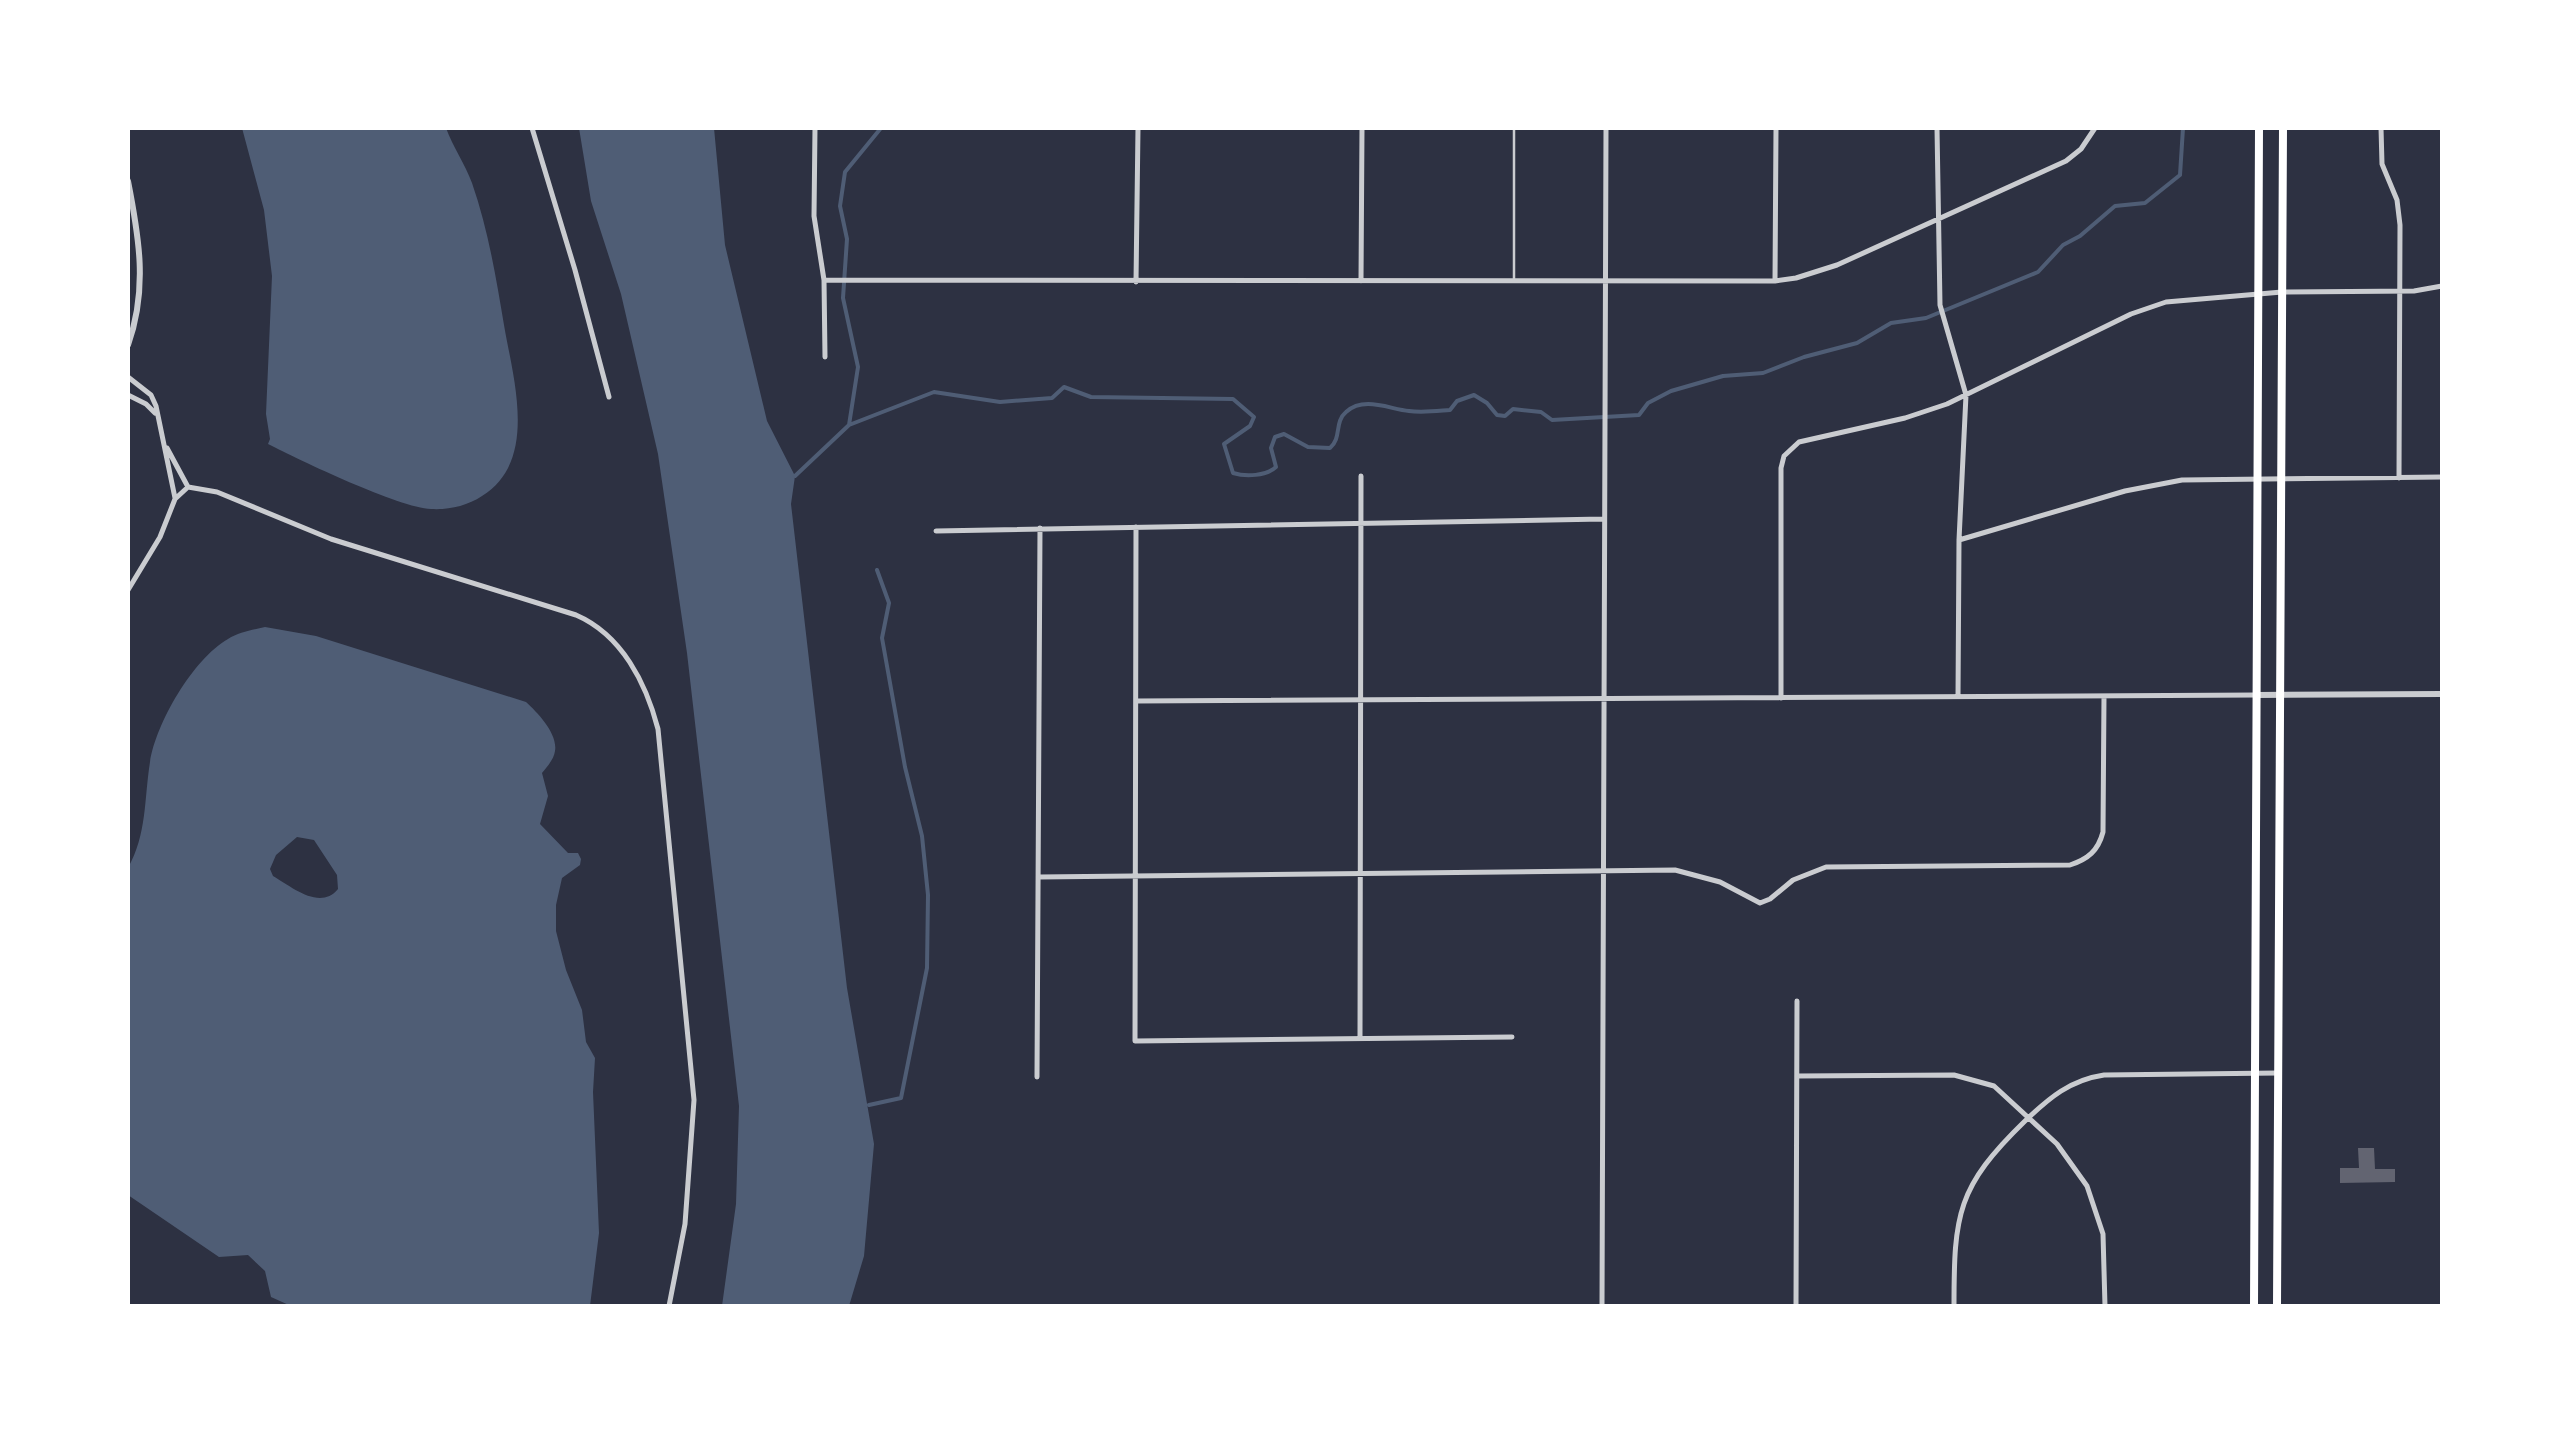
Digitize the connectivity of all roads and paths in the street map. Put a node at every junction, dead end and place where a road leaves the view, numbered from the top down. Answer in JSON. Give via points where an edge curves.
{"nodes":[{"id":1,"x":532,"y":128,"type":"edge"},
{"id":2,"x":815,"y":128,"type":"edge"},
{"id":3,"x":1138,"y":128,"type":"edge"},
{"id":4,"x":1362,"y":128,"type":"edge"},
{"id":5,"x":1514,"y":128,"type":"edge"},
{"id":6,"x":1606,"y":128,"type":"edge"},
{"id":7,"x":1776,"y":128,"type":"edge"},
{"id":8,"x":1936,"y":128,"type":"edge"},
{"id":9,"x":2095,"y":128,"type":"edge"},
{"id":10,"x":2259,"y":128,"type":"edge"},
{"id":11,"x":2284,"y":128,"type":"edge"},
{"id":12,"x":2382,"y":128,"type":"edge"},
{"id":13,"x":128,"y":181,"type":"edge"},
{"id":14,"x":1936,"y":220,"type":"junction"},
{"id":15,"x":824,"y":280,"type":"junction"},
{"id":16,"x":1361,"y":280,"type":"junction"},
{"id":17,"x":1514,"y":281,"type":"junction"},
{"id":18,"x":1136,"y":282,"type":"junction"},
{"id":19,"x":1605,"y":282,"type":"junction"},
{"id":20,"x":1775,"y":282,"type":"junction"},
{"id":21,"x":2442,"y":286,"type":"edge"},
{"id":22,"x":2282,"y":292,"type":"junction"},
{"id":23,"x":2398,"y":292,"type":"junction"},
{"id":24,"x":2258,"y":296,"type":"junction"},
{"id":25,"x":128,"y":345,"type":"edge"},
{"id":26,"x":824,"y":357,"type":"dead end"},
{"id":27,"x":128,"y":377,"type":"edge"},
{"id":28,"x":128,"y":395,"type":"edge"},
{"id":29,"x":1966,"y":395,"type":"junction"},
{"id":30,"x":608,"y":396,"type":"dead end"},
{"id":31,"x":157,"y":416,"type":"junction"},
{"id":32,"x":165,"y":446,"type":"junction"},
{"id":33,"x":1360,"y":476,"type":"dead end"},
{"id":34,"x":2442,"y":477,"type":"edge"},
{"id":35,"x":2257,"y":478,"type":"junction"},
{"id":36,"x":2282,"y":478,"type":"junction"},
{"id":37,"x":2400,"y":478,"type":"junction"},
{"id":38,"x":185,"y":489,"type":"junction"},
{"id":39,"x":175,"y":499,"type":"junction"},
{"id":40,"x":1602,"y":519,"type":"junction"},
{"id":41,"x":1360,"y":525,"type":"junction"},
{"id":42,"x":1136,"y":527,"type":"junction"},
{"id":43,"x":1040,"y":528,"type":"junction"},
{"id":44,"x":936,"y":531,"type":"dead end"},
{"id":45,"x":1959,"y":540,"type":"junction"},
{"id":46,"x":128,"y":590,"type":"edge"},
{"id":47,"x":2442,"y":694,"type":"edge"},
{"id":48,"x":2280,"y":695,"type":"junction"},
{"id":49,"x":2104,"y":696,"type":"junction"},
{"id":50,"x":2256,"y":696,"type":"junction"},
{"id":51,"x":1958,"y":697,"type":"junction"},
{"id":52,"x":1780,"y":698,"type":"junction"},
{"id":53,"x":1605,"y":699,"type":"junction"},
{"id":54,"x":1360,"y":700,"type":"junction"},
{"id":55,"x":1136,"y":701,"type":"junction"},
{"id":56,"x":1602,"y":871,"type":"junction"},
{"id":57,"x":1360,"y":874,"type":"junction"},
{"id":58,"x":1136,"y":876,"type":"junction"},
{"id":59,"x":1039,"y":877,"type":"junction"},
{"id":60,"x":1797,"y":1001,"type":"dead end"},
{"id":61,"x":1512,"y":1037,"type":"dead end"},
{"id":62,"x":1360,"y":1038,"type":"junction"},
{"id":63,"x":2278,"y":1073,"type":"junction"},
{"id":64,"x":2255,"y":1074,"type":"junction"},
{"id":65,"x":1797,"y":1076,"type":"junction"},
{"id":66,"x":1036,"y":1078,"type":"dead end"},
{"id":67,"x":2029,"y":1118,"type":"junction"},
{"id":68,"x":669,"y":1306,"type":"edge"},
{"id":69,"x":1602,"y":1306,"type":"edge"},
{"id":70,"x":1796,"y":1306,"type":"edge"},
{"id":71,"x":1954,"y":1306,"type":"edge"},
{"id":72,"x":2105,"y":1306,"type":"edge"},
{"id":73,"x":2254,"y":1306,"type":"edge"},
{"id":74,"x":2277,"y":1306,"type":"edge"}],
"edges":[{"from":1,"to":30,"type":"street"},
{"from":2,"to":15,"type":"street","via":[[814,220]]},
{"from":3,"to":18,"type":"street"},
{"from":4,"to":16,"type":"street"},
{"from":5,"to":17,"type":"lane"},
{"from":6,"to":19,"type":"street"},
{"from":7,"to":20,"type":"street"},
{"from":8,"to":14,"type":"street"},
{"from":9,"to":14,"type":"street","via":[[2066,161]]},
{"from":10,"to":24,"type":"main road"},
{"from":11,"to":22,"type":"main road"},
{"from":12,"to":23,"type":"street","via":[[2382,164],[2400,220]]},
{"from":13,"to":25,"type":"street","via":[[141,271]]},
{"from":14,"to":20,"type":"street","via":[[1827,269]]},
{"from":14,"to":29,"type":"street","via":[[1942,319]]},
{"from":15,"to":18,"type":"street"},
{"from":15,"to":26,"type":"street"},
{"from":16,"to":17,"type":"street"},
{"from":16,"to":18,"type":"street"},
{"from":17,"to":19,"type":"street"},
{"from":19,"to":20,"type":"street"},
{"from":19,"to":40,"type":"street"},
{"from":21,"to":23,"type":"street"},
{"from":22,"to":23,"type":"street"},
{"from":22,"to":24,"type":"street"},
{"from":22,"to":36,"type":"main road"},
{"from":23,"to":37,"type":"street"},
{"from":24,"to":29,"type":"street","via":[[2178,300],[2143,310]]},
{"from":24,"to":35,"type":"main road"},
{"from":27,"to":31,"type":"street","via":[[151,394]]},
{"from":28,"to":31,"type":"street"},
{"from":29,"to":45,"type":"street"},
{"from":29,"to":52,"type":"street","via":[[1808,439],[1784,456]]},
{"from":31,"to":32,"type":"street"},
{"from":32,"to":38,"type":"street"},
{"from":32,"to":39,"type":"street"},
{"from":33,"to":41,"type":"street"},
{"from":34,"to":37,"type":"street"},
{"from":35,"to":36,"type":"street"},
{"from":35,"to":45,"type":"street","via":[[2156,484]]},
{"from":35,"to":50,"type":"main road"},
{"from":36,"to":37,"type":"street"},
{"from":36,"to":48,"type":"main road"},
{"from":38,"to":39,"type":"street"},
{"from":38,"to":68,"type":"street","via":[[217,492],[331,539],[576,614],[632,664],[650,702],[660,748],[693,1072],[685,1224]]},
{"from":39,"to":46,"type":"street"},
{"from":40,"to":41,"type":"street"},
{"from":40,"to":53,"type":"street"},
{"from":41,"to":42,"type":"street"},
{"from":41,"to":54,"type":"street"},
{"from":42,"to":43,"type":"street"},
{"from":42,"to":55,"type":"street"},
{"from":43,"to":44,"type":"street"},
{"from":43,"to":59,"type":"street"},
{"from":45,"to":51,"type":"street"},
{"from":47,"to":48,"type":"street"},
{"from":48,"to":50,"type":"street"},
{"from":48,"to":63,"type":"main road"},
{"from":49,"to":50,"type":"street"},
{"from":49,"to":51,"type":"street"},
{"from":49,"to":56,"type":"street","via":[[2103,832],[2096,850],[2070,865],[1826,867],[1793,880],[1764,903],[1700,874]]},
{"from":50,"to":64,"type":"main road"},
{"from":51,"to":52,"type":"street"},
{"from":52,"to":53,"type":"street"},
{"from":53,"to":54,"type":"street"},
{"from":53,"to":56,"type":"street"},
{"from":54,"to":55,"type":"street"},
{"from":54,"to":57,"type":"street"},
{"from":55,"to":58,"type":"street"},
{"from":56,"to":57,"type":"street"},
{"from":56,"to":69,"type":"street"},
{"from":57,"to":58,"type":"street"},
{"from":57,"to":62,"type":"street"},
{"from":58,"to":59,"type":"street"},
{"from":58,"to":62,"type":"street","via":[[1135,1041]]},
{"from":59,"to":66,"type":"street"},
{"from":60,"to":65,"type":"street"},
{"from":61,"to":62,"type":"street"},
{"from":63,"to":64,"type":"street"},
{"from":63,"to":74,"type":"main road"},
{"from":64,"to":67,"type":"street","via":[[2096,1076],[2058,1092]]},
{"from":64,"to":73,"type":"main road"},
{"from":65,"to":67,"type":"street","via":[[1964,1076],[1994,1086]]},
{"from":65,"to":70,"type":"street"},
{"from":67,"to":71,"type":"street","via":[[1986,1162],[1963,1202],[1954,1242]]},
{"from":67,"to":72,"type":"street","via":[[2067,1155],[2093,1200],[2104,1240]]}]}
